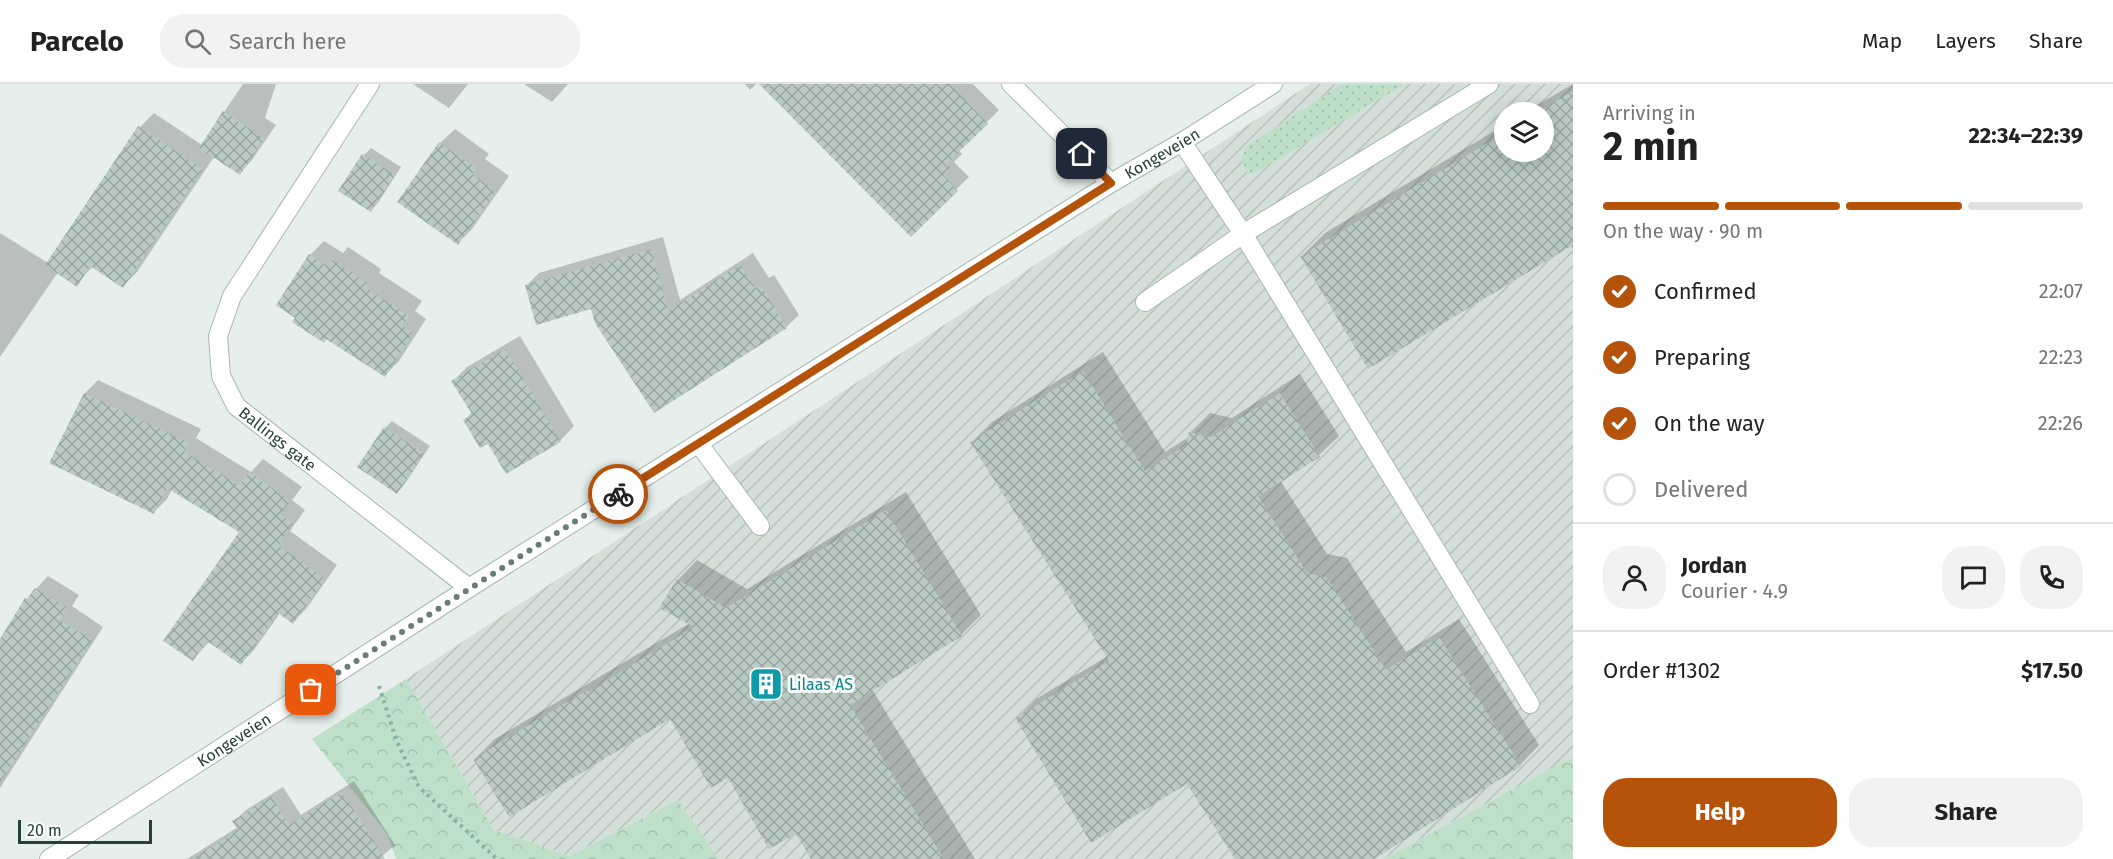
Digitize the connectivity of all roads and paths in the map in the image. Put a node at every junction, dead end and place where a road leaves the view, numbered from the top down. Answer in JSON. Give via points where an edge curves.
{"nodes":[{"id":1,"x":370,"y":84,"type":"edge"},
{"id":2,"x":1011,"y":84,"type":"edge"},
{"id":3,"x":1273,"y":84,"type":"edge"},
{"id":4,"x":1489,"y":84,"type":"edge"},
{"id":5,"x":1182,"y":142,"type":"junction"},
{"id":6,"x":1111,"y":183,"type":"junction"},
{"id":7,"x":1243,"y":234,"type":"junction"},
{"id":8,"x":1145,"y":302,"type":"dead end"},
{"id":9,"x":698,"y":443,"type":"junction"},
{"id":10,"x":760,"y":526,"type":"dead end"},
{"id":11,"x":469,"y":588,"type":"junction"},
{"id":12,"x":364,"y":656,"type":"junction"},
{"id":13,"x":1530,"y":704,"type":"dead end"},
{"id":14,"x":49,"y":859,"type":"edge"},
{"id":15,"x":497,"y":859,"type":"edge"}],
"edges":[{"from":1,"to":11,"type":"street","name":"Ballings gate","via":[[232,296],[218,336],[221,376],[236,406]]},
{"from":2,"to":6,"type":"street"},
{"from":3,"to":5,"type":"street","name":"Kongeveien"},
{"from":4,"to":7,"type":"street"},
{"from":5,"to":6,"type":"street","name":"Kongeveien"},
{"from":5,"to":7,"type":"street"},
{"from":6,"to":9,"type":"street","name":"Kongeveien"},
{"from":7,"to":8,"type":"street"},
{"from":7,"to":13,"type":"street"},
{"from":9,"to":10,"type":"street"},
{"from":9,"to":11,"type":"street","name":"Kongeveien"},
{"from":11,"to":12,"type":"street","name":"Kongeveien"},
{"from":12,"to":14,"type":"street","name":"Kongeveien"},
{"from":12,"to":15,"type":"path","via":[[378,681],[397,742],[419,787]]}]}
